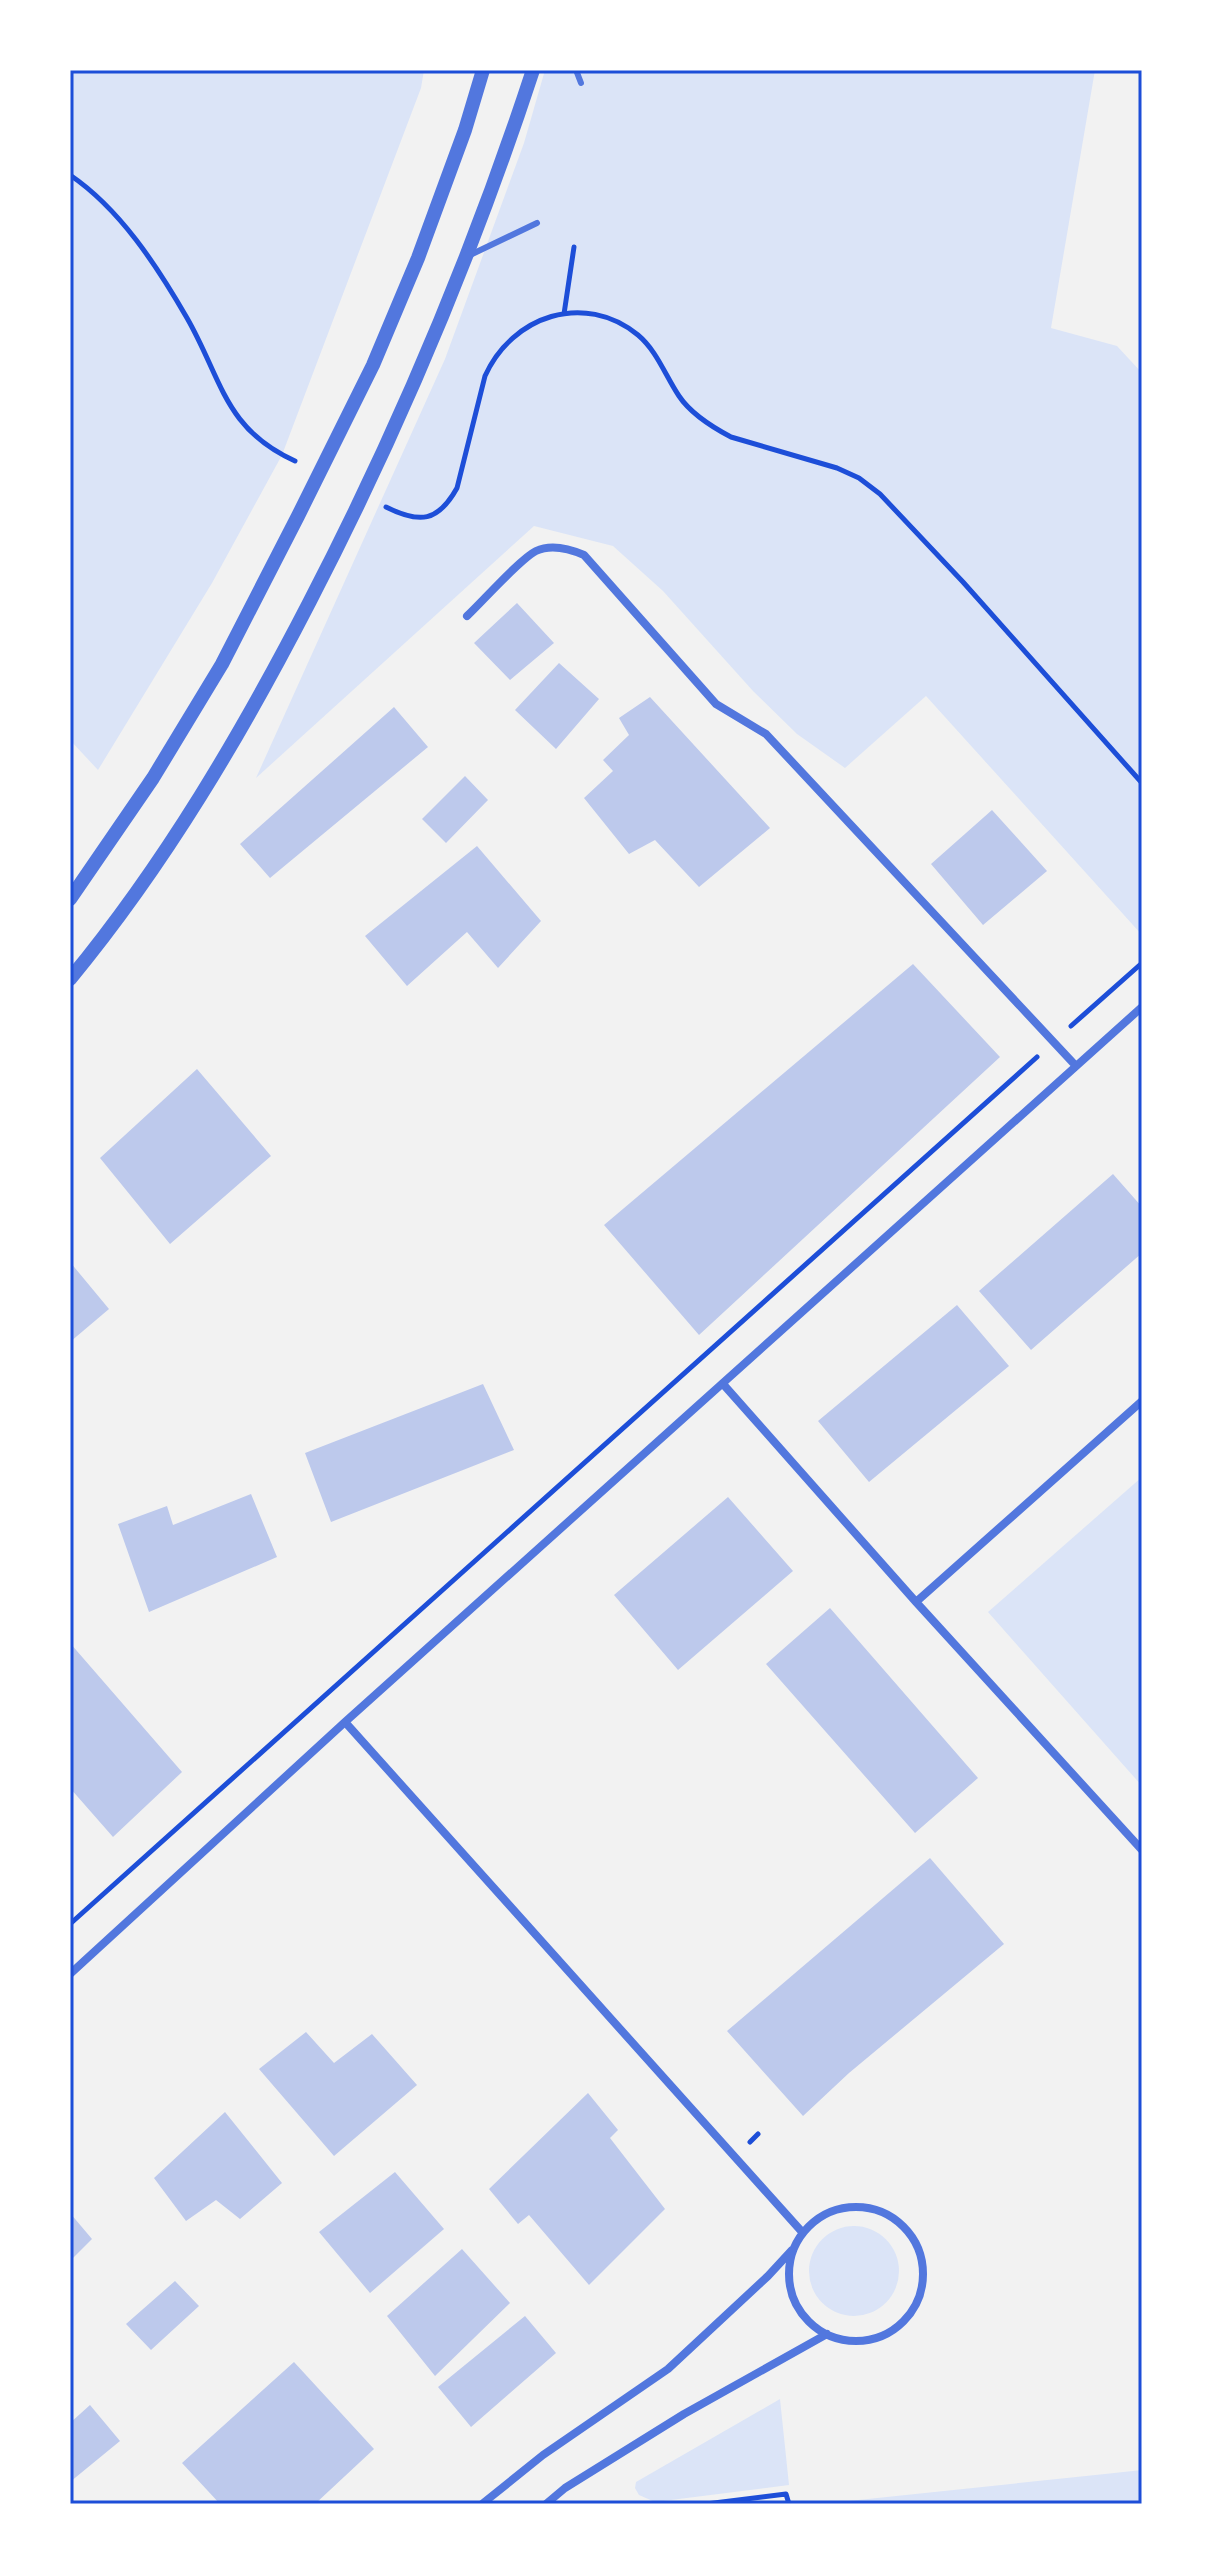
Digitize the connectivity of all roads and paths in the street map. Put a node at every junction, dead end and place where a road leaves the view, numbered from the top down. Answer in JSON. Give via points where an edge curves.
{"nodes":[{"id":1,"x":483,"y":70,"type":"edge"},
{"id":2,"x":533,"y":70,"type":"edge"},
{"id":3,"x":576,"y":70,"type":"edge"},
{"id":4,"x":581,"y":83,"type":"dead end"},
{"id":5,"x":70,"y":175,"type":"edge"},
{"id":6,"x":537,"y":223,"type":"dead end"},
{"id":7,"x":574,"y":247,"type":"dead end"},
{"id":8,"x":468,"y":256,"type":"junction"},
{"id":9,"x":564,"y":314,"type":"junction"},
{"id":10,"x":299,"y":463,"type":"dead end"},
{"id":11,"x":383,"y":505,"type":"dead end"},
{"id":12,"x":467,"y":616,"type":"dead end"},
{"id":13,"x":1142,"y":783,"type":"edge"},
{"id":14,"x":70,"y":899,"type":"edge"},
{"id":15,"x":1142,"y":963,"type":"edge"},
{"id":16,"x":70,"y":979,"type":"edge"},
{"id":17,"x":1142,"y":1007,"type":"edge"},
{"id":18,"x":1054,"y":1041,"type":"junction"},
{"id":19,"x":1076,"y":1066,"type":"junction"},
{"id":20,"x":723,"y":1384,"type":"junction"},
{"id":21,"x":1142,"y":1401,"type":"edge"},
{"id":22,"x":916,"y":1602,"type":"junction"},
{"id":23,"x":345,"y":1722,"type":"junction"},
{"id":24,"x":1142,"y":1850,"type":"edge"},
{"id":25,"x":70,"y":1924,"type":"edge"},
{"id":26,"x":70,"y":1974,"type":"edge"},
{"id":27,"x":803,"y":2233,"type":"junction"},
{"id":28,"x":795,"y":2246,"type":"junction"},
{"id":29,"x":827,"y":2334,"type":"junction"},
{"id":30,"x":482,"y":2504,"type":"edge"},
{"id":31,"x":546,"y":2504,"type":"edge"},
{"id":32,"x":706,"y":2504,"type":"edge"},
{"id":33,"x":789,"y":2504,"type":"edge"}],
"edges":[{"from":1,"to":14,"type":"street","via":[[418,258],[373,365],[298,516],[222,664]]},
{"from":2,"to":8,"type":"street"},
{"from":3,"to":4,"type":"lane"},
{"from":5,"to":10,"type":"path","via":[[104,204],[157,270],[240,422],[269,449]]},
{"from":6,"to":8,"type":"lane"},
{"from":7,"to":9,"type":"path"},
{"from":8,"to":16,"type":"street","via":[[364,496],[265,688],[186,818]]},
{"from":9,"to":11,"type":"path","via":[[524,328],[492,361],[457,488],[448,503],[420,518]]},
{"from":9,"to":13,"type":"path","via":[[602,316],[638,335],[683,402],[717,430],[849,472],[880,494]]},
{"from":12,"to":18,"type":"street","via":[[533,552],[552,548],[584,555],[716,704],[766,734]]},
{"from":15,"to":18,"type":"path"},
{"from":17,"to":19,"type":"street"},
{"from":18,"to":19,"type":"street"},
{"from":18,"to":25,"type":"path"},
{"from":19,"to":20,"type":"street"},
{"from":20,"to":22,"type":"street"},
{"from":20,"to":23,"type":"street"},
{"from":21,"to":22,"type":"street"},
{"from":22,"to":24,"type":"street"},
{"from":23,"to":26,"type":"street"},
{"from":23,"to":27,"type":"street"},
{"from":27,"to":28,"type":"street"},
{"from":27,"to":29,"type":"street","via":[[824,2213],[872,2208],[907,2228],[921,2261],[920,2294],[896,2330],[863,2340]]},
{"from":28,"to":29,"type":"street","via":[[789,2276],[793,2298],[811,2325]]},
{"from":28,"to":30,"type":"street","via":[[668,2369]]},
{"from":29,"to":31,"type":"street","via":[[684,2414]]},
{"from":32,"to":33,"type":"path","via":[[786,2494]]}]}
